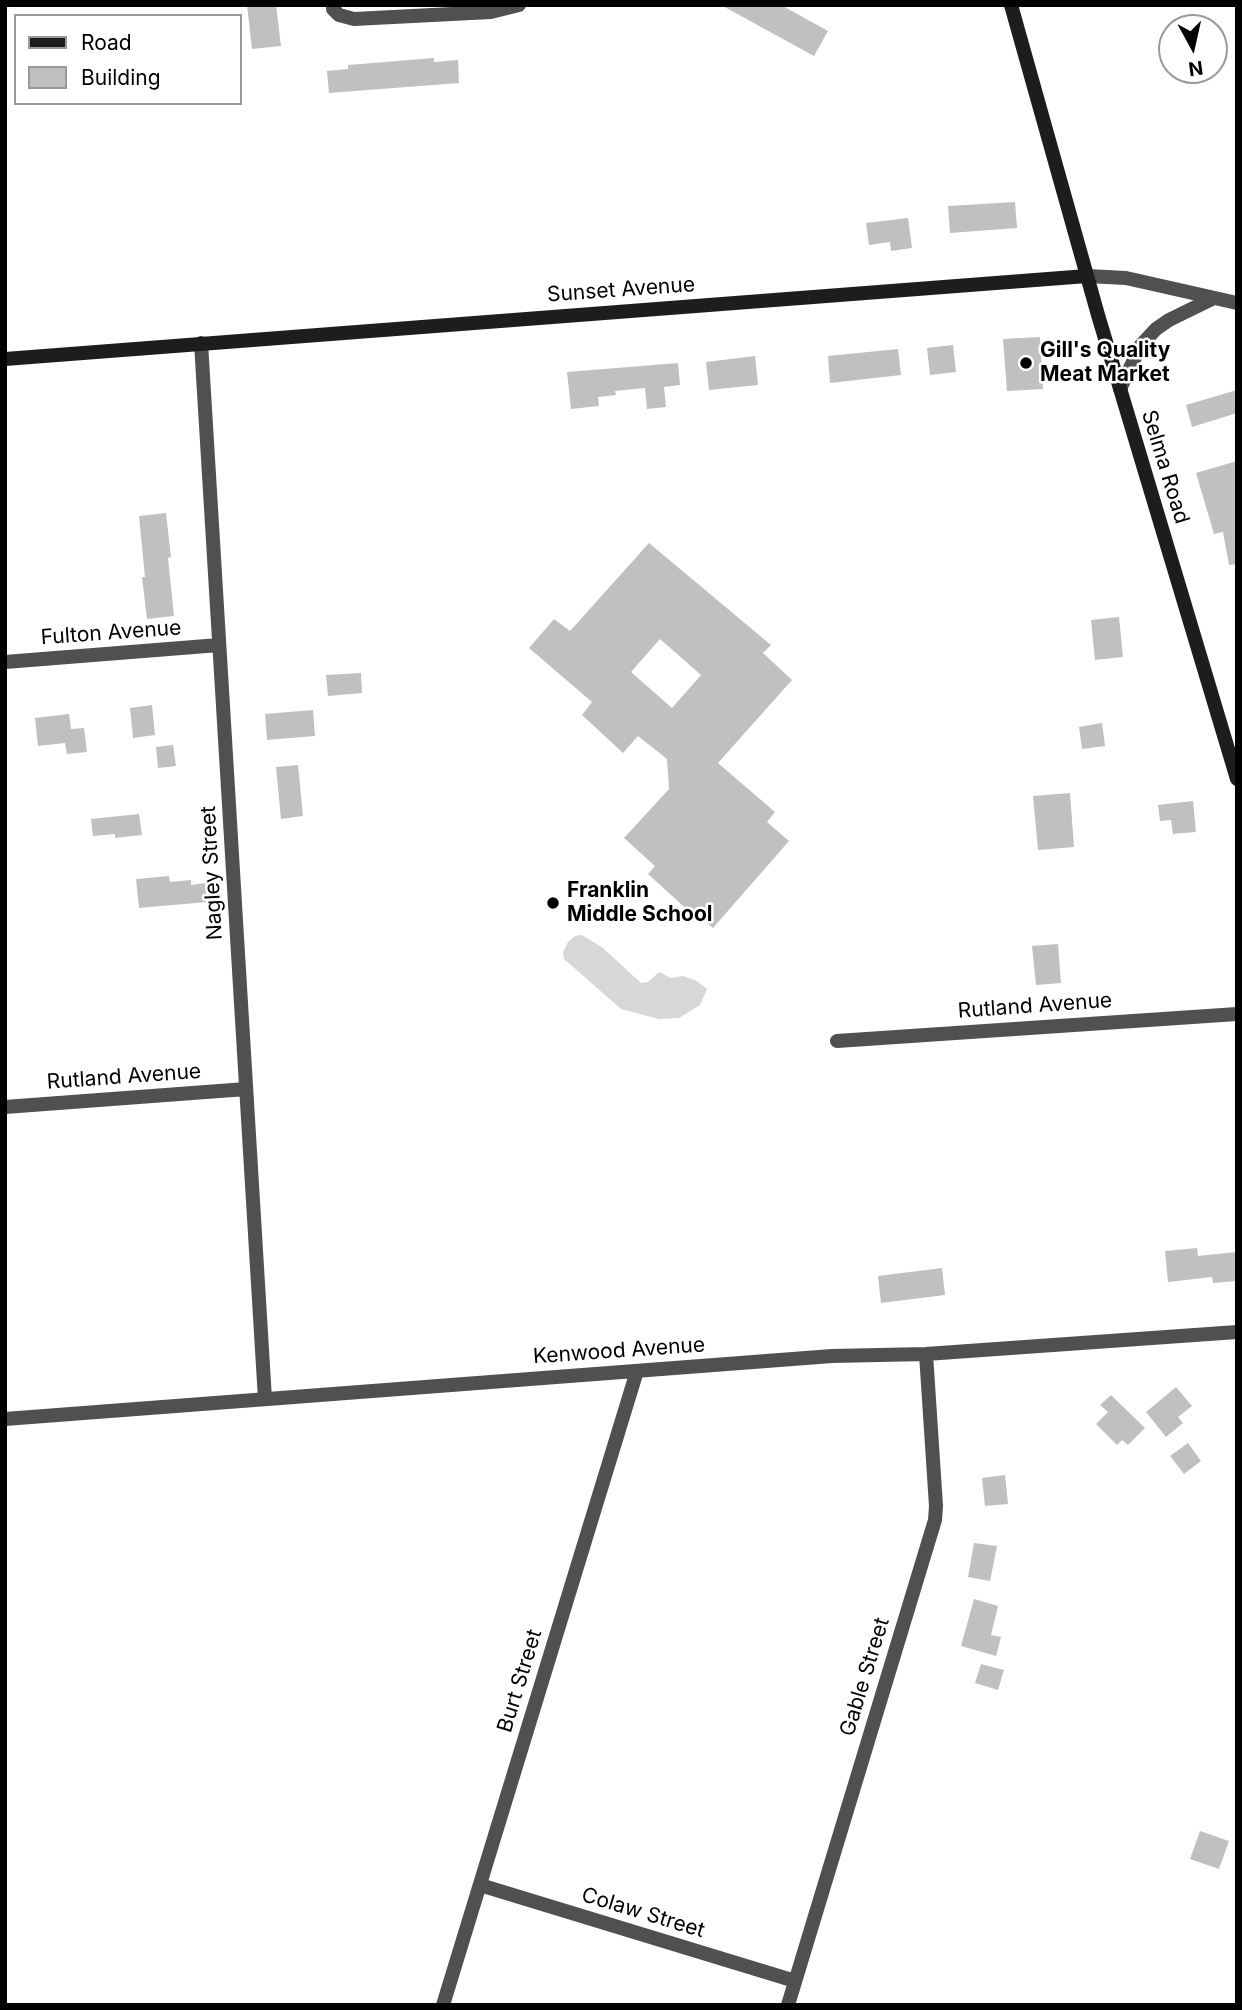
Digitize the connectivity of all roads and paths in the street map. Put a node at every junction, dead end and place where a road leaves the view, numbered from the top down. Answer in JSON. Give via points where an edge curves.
{"nodes":[{"id":1,"x":333,"y":5,"type":"edge"},
{"id":2,"x":519,"y":5,"type":"edge"},
{"id":3,"x":1011,"y":5,"type":"edge"},
{"id":4,"x":1087,"y":276,"type":"junction"},
{"id":5,"x":1214,"y":298,"type":"junction"},
{"id":6,"x":1237,"y":303,"type":"edge"},
{"id":7,"x":201,"y":344,"type":"junction"},
{"id":8,"x":5,"y":359,"type":"edge"},
{"id":9,"x":1120,"y":390,"type":"junction"},
{"id":10,"x":219,"y":646,"type":"junction"},
{"id":11,"x":5,"y":662,"type":"edge"},
{"id":12,"x":1237,"y":779,"type":"edge"},
{"id":13,"x":1237,"y":1014,"type":"edge"},
{"id":14,"x":837,"y":1041,"type":"dead end"},
{"id":15,"x":246,"y":1089,"type":"junction"},
{"id":16,"x":5,"y":1107,"type":"edge"},
{"id":17,"x":1237,"y":1332,"type":"edge"},
{"id":18,"x":926,"y":1354,"type":"junction"},
{"id":19,"x":637,"y":1371,"type":"junction"},
{"id":20,"x":265,"y":1399,"type":"junction"},
{"id":21,"x":5,"y":1419,"type":"edge"},
{"id":22,"x":480,"y":1885,"type":"junction"},
{"id":23,"x":794,"y":1982,"type":"junction"},
{"id":24,"x":443,"y":2005,"type":"edge"},
{"id":25,"x":788,"y":2005,"type":"edge"}],
"edges":[{"from":1,"to":2,"type":"street","via":[[339,15],[354,19],[491,12]]},
{"from":3,"to":4,"type":"street","name":"Selma Road"},
{"from":4,"to":5,"type":"street","name":"Sunset Avenue","via":[[1126,278]]},
{"from":4,"to":7,"type":"street","name":"Sunset Avenue"},
{"from":4,"to":9,"type":"street","name":"Selma Road"},
{"from":5,"to":6,"type":"street","name":"Sunset Avenue"},
{"from":5,"to":9,"type":"street","via":[[1156,329],[1141,345]]},
{"from":7,"to":8,"type":"street","name":"Sunset Avenue"},
{"from":7,"to":10,"type":"street","name":"Nagley Street"},
{"from":9,"to":12,"type":"street","name":"Selma Road"},
{"from":10,"to":11,"type":"street","name":"Fulton Avenue"},
{"from":10,"to":15,"type":"street","name":"Nagley Street"},
{"from":13,"to":14,"type":"street","name":"Rutland Avenue"},
{"from":15,"to":16,"type":"street","name":"Rutland Avenue"},
{"from":15,"to":20,"type":"street","name":"Nagley Street"},
{"from":17,"to":18,"type":"street","name":"Kenwood Avenue"},
{"from":18,"to":19,"type":"street","name":"Kenwood Avenue","via":[[832,1356]]},
{"from":18,"to":23,"type":"street","name":"Gable Street","via":[[935,1520]]},
{"from":19,"to":20,"type":"street","name":"Kenwood Avenue"},
{"from":19,"to":22,"type":"street","name":"Burt Street"},
{"from":20,"to":21,"type":"street","name":"Kenwood Avenue"},
{"from":22,"to":23,"type":"street","name":"Colaw Street"},
{"from":22,"to":24,"type":"street","name":"Burt Street"},
{"from":23,"to":25,"type":"street","name":"Gable Street"}]}
